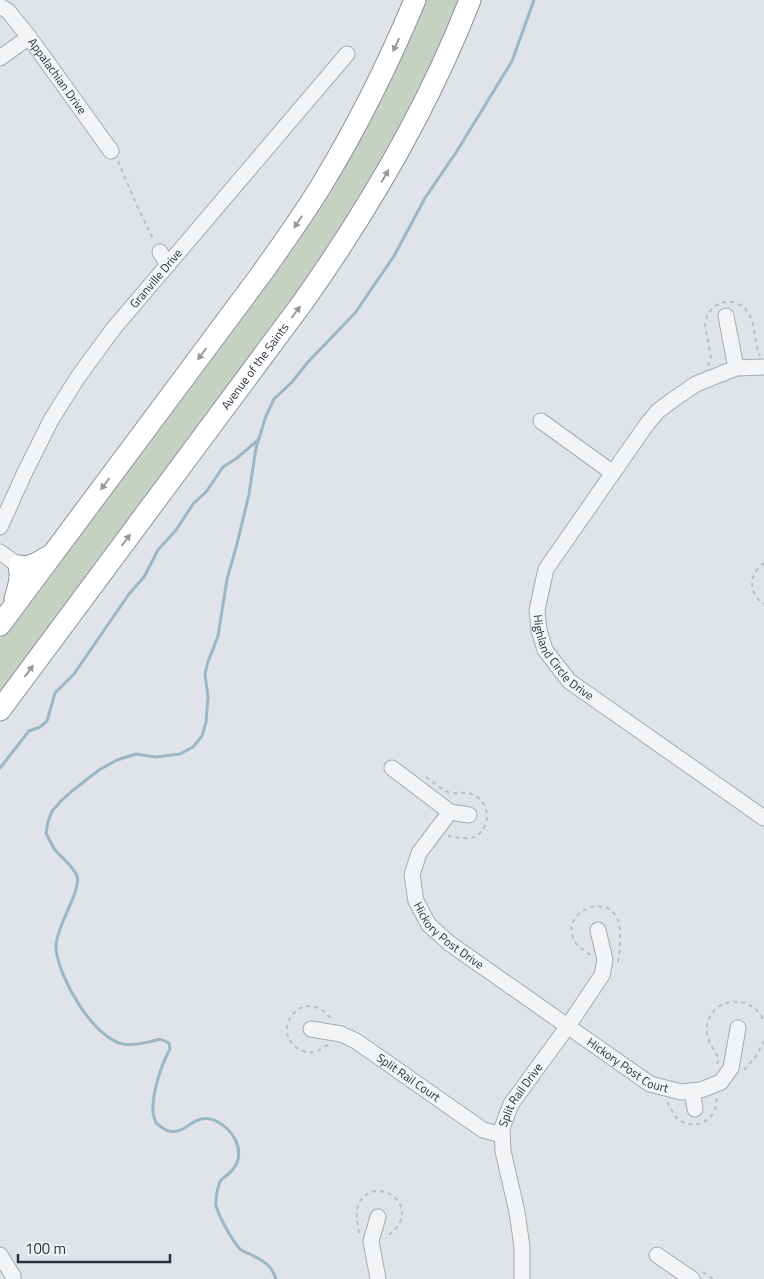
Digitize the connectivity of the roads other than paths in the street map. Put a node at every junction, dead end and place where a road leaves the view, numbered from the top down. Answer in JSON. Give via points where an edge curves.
{"nodes":[{"id":1,"x":415,"y":0,"type":"edge"},
{"id":2,"x":470,"y":0,"type":"edge"},
{"id":3,"x":0,"y":6,"type":"edge"},
{"id":4,"x":29,"y":37,"type":"junction"},
{"id":5,"x":347,"y":54,"type":"dead end"},
{"id":6,"x":0,"y":58,"type":"edge"},
{"id":7,"x":111,"y":151,"type":"road end"},
{"id":8,"x":726,"y":316,"type":"dead end"},
{"id":9,"x":763,"y":362,"type":"edge"},
{"id":10,"x":736,"y":368,"type":"junction"},
{"id":11,"x":541,"y":420,"type":"dead end"},
{"id":12,"x":613,"y":473,"type":"junction"},
{"id":13,"x":0,"y":527,"type":"edge"},
{"id":14,"x":0,"y":552,"type":"edge"},
{"id":15,"x":53,"y":553,"type":"junction"},
{"id":16,"x":19,"y":566,"type":"junction"},
{"id":17,"x":14,"y":607,"type":"junction"},
{"id":18,"x":0,"y":625,"type":"edge"},
{"id":19,"x":0,"y":710,"type":"edge"},
{"id":20,"x":392,"y":768,"type":"dead end"},
{"id":21,"x":450,"y":812,"type":"junction"},
{"id":22,"x":470,"y":815,"type":"dead end"},
{"id":23,"x":764,"y":818,"type":"edge"},
{"id":24,"x":598,"y":930,"type":"dead end"},
{"id":25,"x":568,"y":1026,"type":"junction"},
{"id":26,"x":738,"y":1028,"type":"dead end"},
{"id":27,"x":311,"y":1029,"type":"dead end"},
{"id":28,"x":692,"y":1091,"type":"junction"},
{"id":29,"x":695,"y":1109,"type":"dead end"},
{"id":30,"x":502,"y":1135,"type":"junction"},
{"id":31,"x":378,"y":1217,"type":"dead end"},
{"id":32,"x":0,"y":1255,"type":"edge"},
{"id":33,"x":657,"y":1255,"type":"dead end"},
{"id":34,"x":13,"y":1279,"type":"edge"},
{"id":35,"x":378,"y":1279,"type":"edge"},
{"id":36,"x":522,"y":1279,"type":"edge"},
{"id":37,"x":692,"y":1279,"type":"edge"}],
"edges":[{"from":1,"to":15,"type":"highway","one_way":true,"via":[[378,84],[352,133],[294,228]]},
{"from":19,"to":2,"type":"highway","name":"Avenue of the Saints","one_way":true,"via":[[335,257],[415,122]]},
{"from":3,"to":4,"type":"street","name":"Appalachian Drive"},
{"from":4,"to":6,"type":"street"},
{"from":4,"to":7,"type":"street","name":"Appalachian Drive"},
{"from":5,"to":13,"type":"street","name":"Granville Drive","via":[[162,255],[51,420]]},
{"from":8,"to":10,"type":"street"},
{"from":9,"to":10,"type":"street","name":"Highland Circle Drive"},
{"from":10,"to":12,"type":"street","name":"Highland Circle Drive","via":[[696,384],[658,411]]},
{"from":11,"to":12,"type":"street"},
{"from":12,"to":23,"type":"street","name":"Highland Circle Drive","via":[[546,569],[537,610],[545,650],[569,681]]},
{"from":14,"to":16,"type":"street"},
{"from":15,"to":16,"type":"highway","via":[[29,567]]},
{"from":15,"to":17,"type":"highway"},
{"from":16,"to":17,"type":"highway","via":[[21,578]]},
{"from":17,"to":18,"type":"highway"},
{"from":20,"to":21,"type":"street"},
{"from":21,"to":22,"type":"street"},
{"from":21,"to":25,"type":"street","name":"Hickory Post Drive","via":[[419,852],[412,875],[416,900],[429,925],[449,943]]},
{"from":24,"to":25,"type":"street","name":"Split Rail Drive","via":[[605,960],[602,975]]},
{"from":25,"to":28,"type":"street","name":"Hickory Post Court","via":[[650,1084],[681,1092]]},
{"from":25,"to":30,"type":"street","name":"Split Rail Drive","via":[[511,1104]]},
{"from":26,"to":28,"type":"street","name":"Hickory Post Court","via":[[731,1068],[721,1082]]},
{"from":27,"to":30,"type":"street","name":"Split Rail Court","via":[[341,1034],[356,1041],[483,1130]]},
{"from":28,"to":29,"type":"street"},
{"from":30,"to":36,"type":"street","name":"Split Rail Drive","via":[[522,1247]]},
{"from":31,"to":35,"type":"street","via":[[371,1241]]},
{"from":32,"to":34,"type":"street"},
{"from":33,"to":37,"type":"street"}]}
